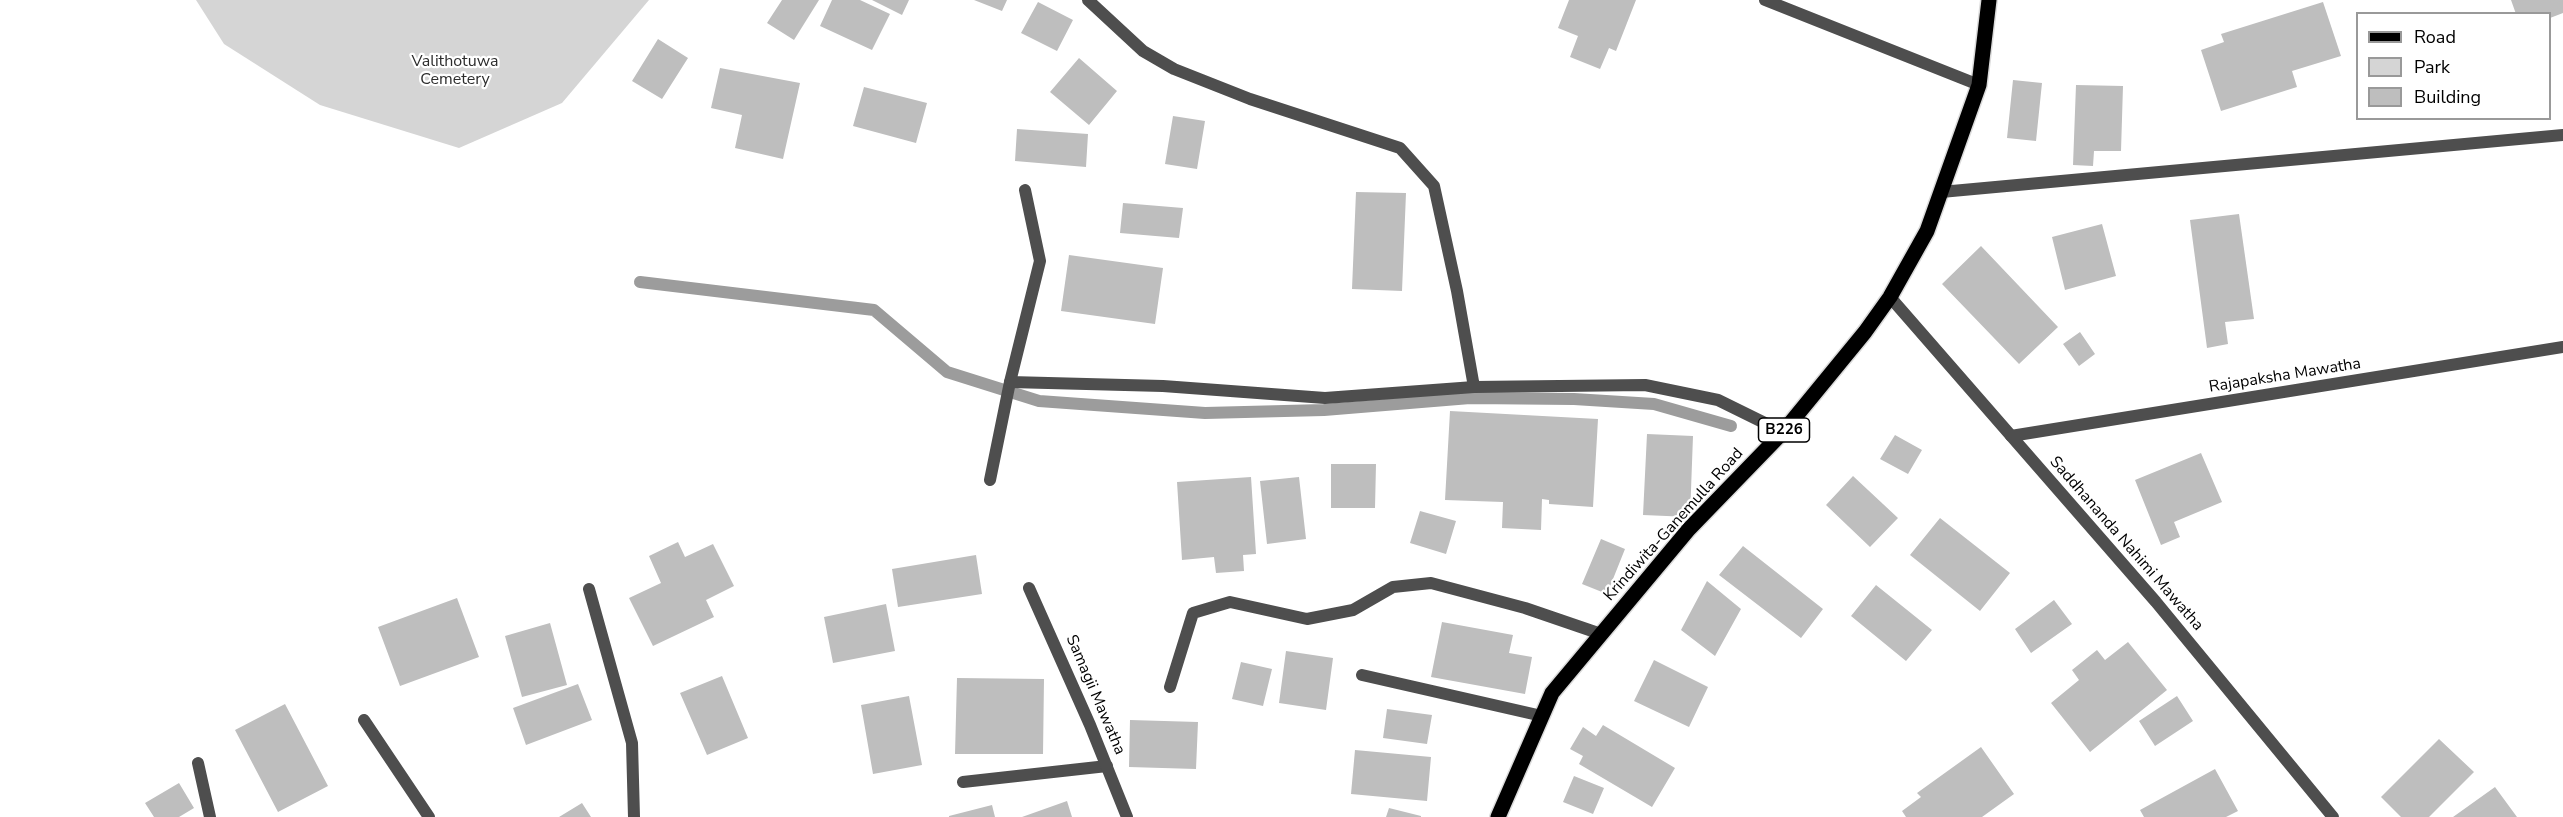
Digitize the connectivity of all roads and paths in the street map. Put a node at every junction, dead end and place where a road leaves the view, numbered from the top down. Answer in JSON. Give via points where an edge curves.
{"nodes":[{"id":1,"x":1088,"y":0,"type":"edge"},
{"id":2,"x":1765,"y":0,"type":"edge"},
{"id":3,"x":1989,"y":0,"type":"edge"},
{"id":4,"x":1979,"y":85,"type":"junction"},
{"id":5,"x":2563,"y":135,"type":"edge"},
{"id":6,"x":1025,"y":190,"type":"dead end"},
{"id":7,"x":1941,"y":192,"type":"junction"},
{"id":8,"x":1890,"y":297,"type":"junction"},
{"id":9,"x":2563,"y":347,"type":"edge"},
{"id":10,"x":1010,"y":382,"type":"junction"},
{"id":11,"x":1474,"y":387,"type":"junction"},
{"id":12,"x":1783,"y":432,"type":"junction"},
{"id":13,"x":2011,"y":436,"type":"junction"},
{"id":14,"x":990,"y":480,"type":"dead end"},
{"id":15,"x":1029,"y":588,"type":"dead end"},
{"id":16,"x":589,"y":590,"type":"dead end"},
{"id":17,"x":1601,"y":634,"type":"junction"},
{"id":18,"x":1362,"y":675,"type":"dead end"},
{"id":19,"x":1170,"y":687,"type":"dead end"},
{"id":20,"x":1542,"y":716,"type":"junction"},
{"id":21,"x":364,"y":720,"type":"dead end"},
{"id":22,"x":198,"y":763,"type":"dead end"},
{"id":23,"x":1107,"y":766,"type":"junction"},
{"id":24,"x":963,"y":782,"type":"dead end"},
{"id":25,"x":210,"y":817,"type":"edge"},
{"id":26,"x":429,"y":817,"type":"edge"},
{"id":27,"x":634,"y":817,"type":"edge"},
{"id":28,"x":1127,"y":817,"type":"edge"},
{"id":29,"x":1498,"y":817,"type":"edge"},
{"id":30,"x":2333,"y":817,"type":"edge"}],
"edges":[{"from":1,"to":11,"type":"street","via":[[1143,51],[1174,69],[1250,99],[1400,148],[1434,186]]},
{"from":2,"to":4,"type":"street"},
{"from":3,"to":4,"type":"main road","name":"Krindiwita-Ganemulla Road","number":"B226"},
{"from":4,"to":7,"type":"main road","name":"Krindiwita-Ganemulla Road","number":"B226"},
{"from":5,"to":7,"type":"street"},
{"from":6,"to":10,"type":"street","via":[[1040,261]]},
{"from":7,"to":8,"type":"main road","name":"Krindiwita-Ganemulla Road","number":"B226","via":[[1927,231]]},
{"from":8,"to":12,"type":"main road","name":"Krindiwita-Ganemulla Road","number":"B226"},
{"from":8,"to":13,"type":"street","name":"Saddhananda Nahimi Mawatha"},
{"from":9,"to":13,"type":"street","name":"Rajapaksha Mawatha"},
{"from":10,"to":11,"type":"street","via":[[1163,386],[1325,398]]},
{"from":10,"to":14,"type":"street"},
{"from":11,"to":12,"type":"street","via":[[1645,386],[1718,399]]},
{"from":12,"to":17,"type":"main road","name":"Krindiwita-Ganemulla Road","number":"B226","via":[[1689,529]]},
{"from":13,"to":30,"type":"street","name":"Saddhananda Nahimi Mawatha","via":[[2156,602]]},
{"from":15,"to":23,"type":"street","name":"Samagii Mawatha"},
{"from":16,"to":27,"type":"street","via":[[632,742]]},
{"from":17,"to":19,"type":"street","via":[[1525,608],[1431,583],[1393,587],[1353,610],[1306,619],[1230,602],[1193,613]]},
{"from":17,"to":20,"type":"main road","name":"Krindiwita-Ganemulla Road","number":"B226","via":[[1552,693]]},
{"from":18,"to":20,"type":"street"},
{"from":20,"to":29,"type":"main road","name":"Krindiwita-Ganemulla Road","number":"B226"},
{"from":21,"to":26,"type":"street"},
{"from":22,"to":25,"type":"street"},
{"from":23,"to":24,"type":"street"},
{"from":23,"to":28,"type":"street","name":"Samagii Mawatha"}]}
